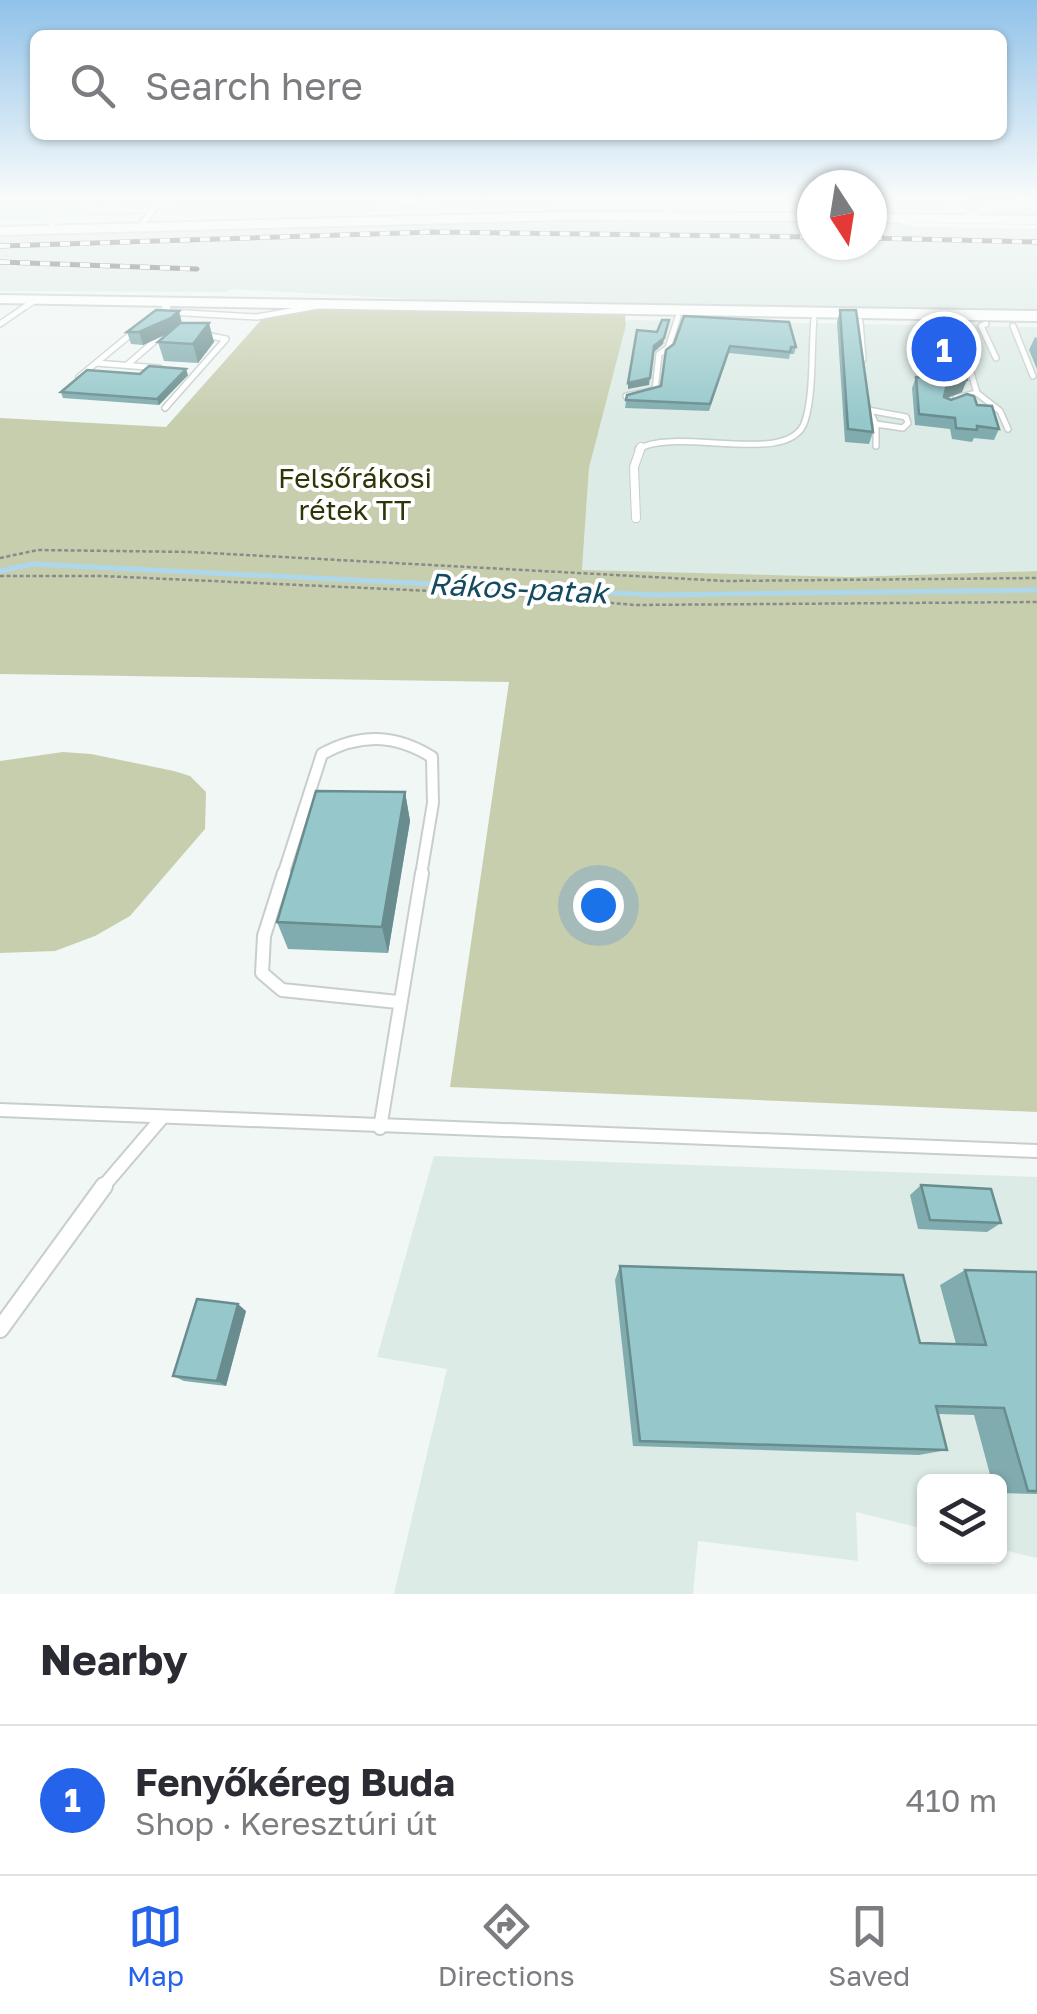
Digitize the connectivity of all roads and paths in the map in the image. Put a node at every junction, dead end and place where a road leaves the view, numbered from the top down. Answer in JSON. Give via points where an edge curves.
{"nodes":[{"id":1,"x":0,"y":299,"type":"edge"},
{"id":2,"x":36,"y":300,"type":"junction"},
{"id":3,"x":1037,"y":316,"type":"edge"},
{"id":4,"x":678,"y":318,"type":"edge"},
{"id":5,"x":814,"y":319,"type":"dead end"},
{"id":6,"x":860,"y":321,"type":"edge"},
{"id":7,"x":928,"y":323,"type":"dead end"},
{"id":8,"x":0,"y":324,"type":"edge"},
{"id":9,"x":957,"y":324,"type":"dead end"},
{"id":10,"x":986,"y":324,"type":"dead end"},
{"id":11,"x":1013,"y":326,"type":"dead end"},
{"id":12,"x":138,"y":328,"type":"edge"},
{"id":13,"x":179,"y":332,"type":"edge"},
{"id":14,"x":193,"y":333,"type":"edge"},
{"id":15,"x":940,"y":339,"type":"dead end"},
{"id":16,"x":996,"y":358,"type":"dead end"},
{"id":17,"x":96,"y":363,"type":"junction"},
{"id":18,"x":127,"y":366,"type":"junction"},
{"id":19,"x":174,"y":369,"type":"edge"},
{"id":20,"x":200,"y":369,"type":"junction"},
{"id":21,"x":190,"y":370,"type":"edge"},
{"id":22,"x":864,"y":373,"type":"edge"},
{"id":23,"x":1033,"y":376,"type":"dead end"},
{"id":24,"x":79,"y":377,"type":"edge"},
{"id":25,"x":866,"y":391,"type":"edge"},
{"id":26,"x":978,"y":393,"type":"junction"},
{"id":27,"x":626,"y":396,"type":"edge"},
{"id":28,"x":945,"y":406,"type":"edge"},
{"id":29,"x":166,"y":408,"type":"dead end"},
{"id":30,"x":868,"y":410,"type":"junction"},
{"id":31,"x":876,"y":424,"type":"junction"},
{"id":32,"x":1008,"y":429,"type":"dead end"},
{"id":33,"x":876,"y":446,"type":"edge"},
{"id":34,"x":636,"y":518,"type":"dead end"},
{"id":35,"x":0,"y":558,"type":"edge"},
{"id":36,"x":0,"y":576,"type":"edge"},
{"id":37,"x":1037,"y":578,"type":"edge"},
{"id":38,"x":1037,"y":602,"type":"edge"},
{"id":39,"x":398,"y":1002,"type":"junction"},
{"id":40,"x":0,"y":1110,"type":"edge"},
{"id":41,"x":161,"y":1119,"type":"junction"},
{"id":42,"x":380,"y":1128,"type":"junction"},
{"id":43,"x":1037,"y":1151,"type":"edge"},
{"id":44,"x":0,"y":1329,"type":"edge"}],
"edges":[{"from":1,"to":2,"type":"main road"},
{"from":2,"to":3,"type":"main road","via":[[163,308]]},
{"from":2,"to":8,"type":"lane"},
{"from":4,"to":27,"type":"lane","via":[[668,348],[659,354],[655,390]]},
{"from":5,"to":34,"type":"lane","via":[[805,423],[792,438],[763,446],[658,440],[638,448]]},
{"from":6,"to":22,"type":"lane"},
{"from":7,"to":15,"type":"lane"},
{"from":9,"to":26,"type":"lane"},
{"from":10,"to":16,"type":"lane","via":[[981,326]]},
{"from":11,"to":23,"type":"lane"},
{"from":12,"to":17,"type":"lane"},
{"from":13,"to":18,"type":"lane","via":[[157,339]]},
{"from":14,"to":20,"type":"lane","via":[[226,340]]},
{"from":17,"to":18,"type":"lane"},
{"from":17,"to":24,"type":"lane"},
{"from":18,"to":19,"type":"lane"},
{"from":20,"to":21,"type":"lane"},
{"from":20,"to":29,"type":"lane"},
{"from":25,"to":30,"type":"lane"},
{"from":26,"to":28,"type":"lane"},
{"from":26,"to":32,"type":"lane"},
{"from":30,"to":31,"type":"lane"},
{"from":30,"to":31,"type":"lane","via":[[897,412],[908,423]]},
{"from":31,"to":33,"type":"lane"},
{"from":35,"to":37,"type":"path","via":[[38,550],[191,552],[726,582]]},
{"from":36,"to":38,"type":"path","via":[[636,605]]},
{"from":39,"to":39,"type":"lane","via":[[282,990],[262,973],[264,936],[322,754],[345,739],[410,741],[432,757],[433,804]]},
{"from":39,"to":42,"type":"lane"},
{"from":40,"to":41,"type":"lane"},
{"from":41,"to":42,"type":"lane"},
{"from":41,"to":44,"type":"lane","via":[[94,1198]]},
{"from":42,"to":43,"type":"lane"}]}
